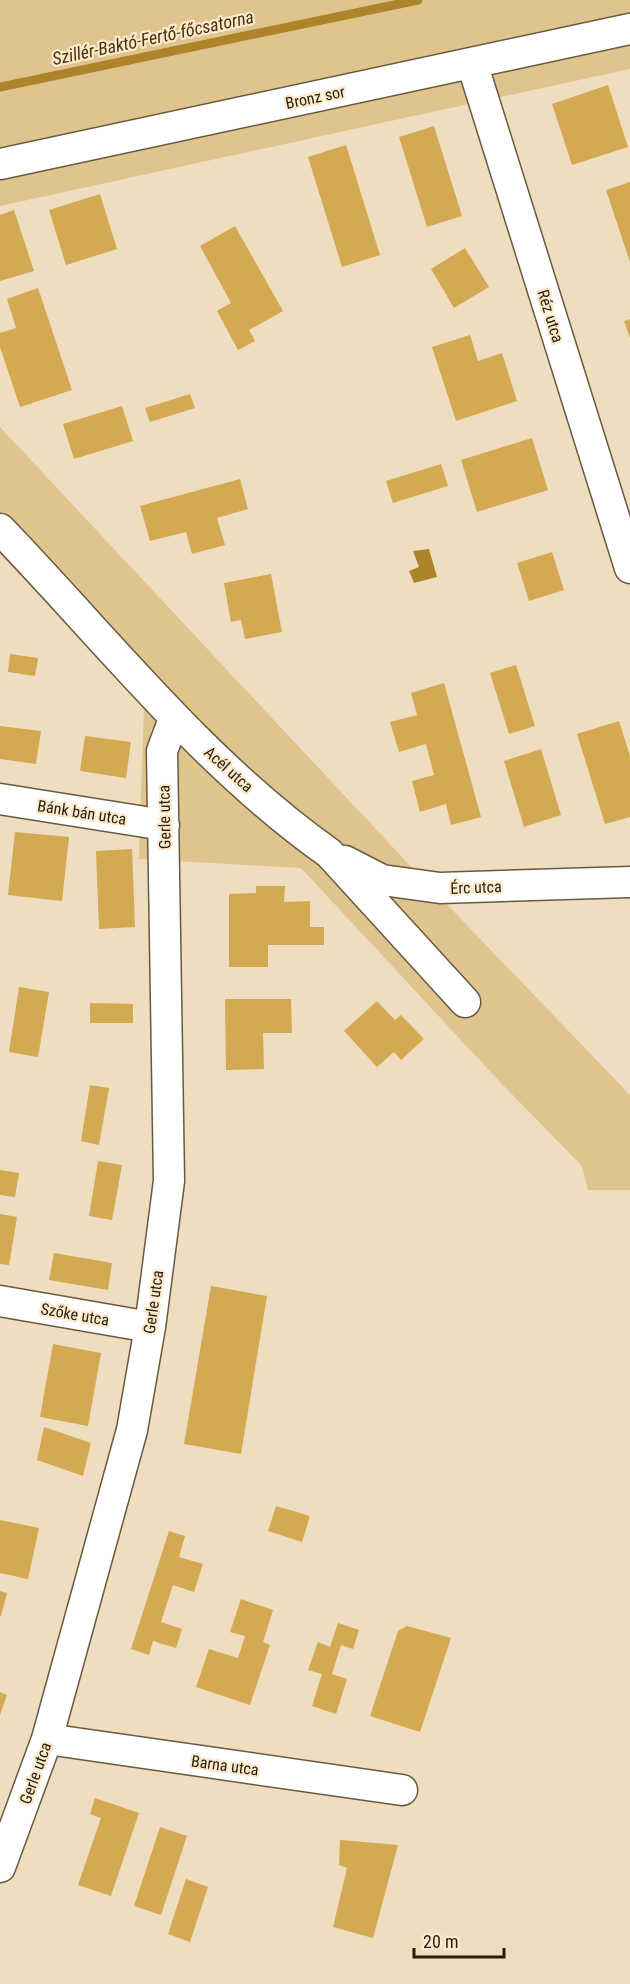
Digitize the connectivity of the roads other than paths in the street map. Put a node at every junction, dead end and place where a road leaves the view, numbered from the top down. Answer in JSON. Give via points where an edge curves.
{"nodes":[{"id":1,"x":630,"y":29,"type":"edge"},
{"id":2,"x":472,"y":63,"type":"junction"},
{"id":3,"x":0,"y":164,"type":"edge"},
{"id":4,"x":0,"y":529,"type":"edge"},
{"id":5,"x":630,"y":568,"type":"edge"},
{"id":6,"x":174,"y":719,"type":"junction"},
{"id":7,"x":0,"y":799,"type":"edge"},
{"id":8,"x":164,"y":825,"type":"junction"},
{"id":9,"x":329,"y":853,"type":"junction"},
{"id":10,"x":630,"y":882,"type":"edge"},
{"id":11,"x":465,"y":1002,"type":"dead end"},
{"id":12,"x":0,"y":1301,"type":"edge"},
{"id":13,"x":150,"y":1327,"type":"junction"},
{"id":14,"x":47,"y":1739,"type":"junction"},
{"id":15,"x":402,"y":1790,"type":"dead end"},
{"id":16,"x":0,"y":1867,"type":"edge"}],
"edges":[{"from":1,"to":2,"type":"street","name":"Bronz sor"},
{"from":2,"to":3,"type":"street","name":"Bronz sor"},
{"from":2,"to":5,"type":"street","name":"Réz utca"},
{"from":4,"to":6,"type":"street","name":"Acél utca"},
{"from":6,"to":8,"type":"street","name":"Gerle utca","via":[[162,750]]},
{"from":6,"to":9,"type":"street","name":"Acél utca","via":[[302,834]]},
{"from":7,"to":8,"type":"street","name":"Bánk bán utca"},
{"from":8,"to":13,"type":"street","name":"Gerle utca","via":[[169,1181]]},
{"from":9,"to":10,"type":"street","name":"Érc utca","via":[[382,880],[414,886]]},
{"from":9,"to":11,"type":"street","name":"Acél utca"},
{"from":12,"to":13,"type":"street","name":"Szőke utca"},
{"from":13,"to":14,"type":"street","name":"Gerle utca","via":[[132,1430]]},
{"from":14,"to":15,"type":"street","name":"Barna utca"},
{"from":14,"to":16,"type":"street","name":"Gerle utca"}]}
